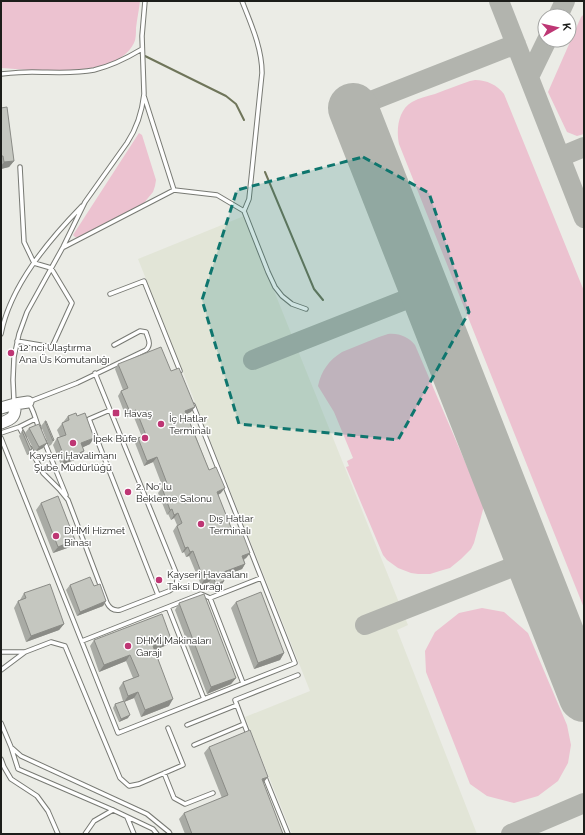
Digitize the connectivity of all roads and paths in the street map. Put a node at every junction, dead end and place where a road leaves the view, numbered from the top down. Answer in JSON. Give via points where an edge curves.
{"nodes":[{"id":1,"x":145,"y":1,"type":"edge"},
{"id":2,"x":242,"y":1,"type":"edge"},
{"id":3,"x":142,"y":49,"type":"junction"},
{"id":4,"x":1,"y":74,"type":"edge"},
{"id":5,"x":144,"y":94,"type":"junction"},
{"id":6,"x":20,"y":167,"type":"dead end"},
{"id":7,"x":174,"y":190,"type":"junction"},
{"id":8,"x":85,"y":202,"type":"junction"},
{"id":9,"x":244,"y":211,"type":"junction"},
{"id":10,"x":63,"y":247,"type":"junction"},
{"id":11,"x":34,"y":263,"type":"junction"},
{"id":12,"x":51,"y":268,"type":"junction"},
{"id":13,"x":110,"y":294,"type":"dead end"},
{"id":14,"x":306,"y":308,"type":"dead end"},
{"id":15,"x":1,"y":334,"type":"edge"},
{"id":16,"x":17,"y":341,"type":"junction"},
{"id":17,"x":114,"y":345,"type":"dead end"},
{"id":18,"x":95,"y":373,"type":"junction"},
{"id":19,"x":182,"y":377,"type":"edge"},
{"id":20,"x":191,"y":399,"type":"edge"},
{"id":21,"x":28,"y":402,"type":"junction"},
{"id":22,"x":15,"y":404,"type":"junction"},
{"id":23,"x":1,"y":408,"type":"edge"},
{"id":24,"x":110,"y":410,"type":"junction"},
{"id":25,"x":35,"y":419,"type":"junction"},
{"id":26,"x":1,"y":423,"type":"edge"},
{"id":27,"x":19,"y":427,"type":"junction"},
{"id":28,"x":1,"y":433,"type":"edge"},
{"id":29,"x":1,"y":438,"type":"edge"},
{"id":30,"x":26,"y":440,"type":"edge"},
{"id":31,"x":29,"y":447,"type":"edge"},
{"id":32,"x":68,"y":500,"type":"junction"},
{"id":33,"x":261,"y":578,"type":"junction"},
{"id":34,"x":158,"y":595,"type":"junction"},
{"id":35,"x":210,"y":598,"type":"junction"},
{"id":36,"x":168,"y":607,"type":"junction"},
{"id":37,"x":82,"y":641,"type":"junction"},
{"id":38,"x":1,"y":652,"type":"edge"},
{"id":39,"x":25,"y":652,"type":"junction"},
{"id":40,"x":1,"y":670,"type":"edge"},
{"id":41,"x":298,"y":675,"type":"dead end"},
{"id":42,"x":243,"y":683,"type":"junction"},
{"id":43,"x":204,"y":699,"type":"junction"},
{"id":44,"x":237,"y":705,"type":"junction"},
{"id":45,"x":1,"y":722,"type":"edge"},
{"id":46,"x":244,"y":724,"type":"junction"},
{"id":47,"x":187,"y":725,"type":"dead end"},
{"id":48,"x":168,"y":728,"type":"dead end"},
{"id":49,"x":250,"y":739,"type":"edge"},
{"id":50,"x":194,"y":745,"type":"dead end"},
{"id":51,"x":11,"y":747,"type":"junction"},
{"id":52,"x":1,"y":759,"type":"edge"},
{"id":53,"x":262,"y":768,"type":"edge"},
{"id":54,"x":164,"y":773,"type":"junction"},
{"id":55,"x":213,"y":793,"type":"dead end"},
{"id":56,"x":113,"y":810,"type":"junction"},
{"id":57,"x":127,"y":817,"type":"junction"},
{"id":58,"x":58,"y":834,"type":"edge"},
{"id":59,"x":85,"y":834,"type":"edge"},
{"id":60,"x":134,"y":834,"type":"edge"},
{"id":61,"x":157,"y":834,"type":"edge"},
{"id":62,"x":170,"y":834,"type":"edge"},
{"id":63,"x":288,"y":834,"type":"edge"}],
"edges":[{"from":1,"to":3,"type":"lane"},
{"from":2,"to":9,"type":"lane","via":[[259,47],[262,68],[249,199]]},
{"from":3,"to":4,"type":"lane","via":[[105,66],[80,72]]},
{"from":3,"to":5,"type":"lane"},
{"from":5,"to":7,"type":"lane"},
{"from":5,"to":8,"type":"lane","via":[[139,119],[132,135]]},
{"from":6,"to":11,"type":"lane","via":[[24,242]]},
{"from":7,"to":9,"type":"lane","via":[[217,194]]},
{"from":7,"to":10,"type":"lane"},
{"from":8,"to":10,"type":"lane"},
{"from":8,"to":11,"type":"lane","via":[[62,226]]},
{"from":9,"to":14,"type":"lane","via":[[275,287],[287,300]]},
{"from":10,"to":12,"type":"lane"},
{"from":11,"to":12,"type":"lane"},
{"from":11,"to":15,"type":"lane","via":[[8,310]]},
{"from":12,"to":16,"type":"lane","via":[[27,312]]},
{"from":12,"to":16,"type":"lane","via":[[72,303],[52,347]]},
{"from":13,"to":19,"type":"lane","via":[[144,280]]},
{"from":16,"to":22,"type":"lane","via":[[13,368]]},
{"from":17,"to":18,"type":"lane","via":[[140,331],[146,332],[150,342],[146,350]]},
{"from":18,"to":21,"type":"lane","via":[[77,383]]},
{"from":18,"to":24,"type":"lane"},
{"from":20,"to":33,"type":"lane"},
{"from":21,"to":22,"type":"main road"},
{"from":21,"to":25,"type":"lane"},
{"from":22,"to":23,"type":"main road"},
{"from":22,"to":26,"type":"main road","via":[[12,417]]},
{"from":24,"to":34,"type":"lane","via":[[177,575],[174,588]]},
{"from":24,"to":34,"type":"lane","via":[[89,419]]},
{"from":25,"to":27,"type":"lane"},
{"from":25,"to":32,"type":"lane"},
{"from":27,"to":28,"type":"lane"},
{"from":27,"to":30,"type":"lane"},
{"from":29,"to":37,"type":"lane"},
{"from":31,"to":32,"type":"lane","via":[[43,473]]},
{"from":32,"to":34,"type":"lane","via":[[110,608],[120,610]]},
{"from":33,"to":35,"type":"lane"},
{"from":33,"to":42,"type":"lane","via":[[295,663]]},
{"from":35,"to":36,"type":"lane","via":[[201,594]]},
{"from":35,"to":42,"type":"lane"},
{"from":36,"to":37,"type":"lane"},
{"from":36,"to":43,"type":"lane"},
{"from":37,"to":43,"type":"lane","via":[[118,733]]},
{"from":38,"to":39,"type":"lane"},
{"from":39,"to":40,"type":"lane"},
{"from":39,"to":54,"type":"lane","via":[[51,642],[65,646],[120,778],[129,786]]},
{"from":41,"to":44,"type":"lane","via":[[235,700]]},
{"from":42,"to":43,"type":"lane"},
{"from":44,"to":46,"type":"lane"},
{"from":44,"to":47,"type":"lane"},
{"from":45,"to":51,"type":"lane"},
{"from":46,"to":49,"type":"lane"},
{"from":46,"to":50,"type":"lane"},
{"from":48,"to":54,"type":"lane","via":[[183,765]]},
{"from":51,"to":56,"type":"lane","via":[[18,769]]},
{"from":51,"to":62,"type":"lane","via":[[21,756],[148,814]]},
{"from":52,"to":58,"type":"lane","via":[[11,779],[36,796],[48,811]]},
{"from":53,"to":63,"type":"lane"},
{"from":54,"to":55,"type":"lane","via":[[174,798],[185,804]]},
{"from":56,"to":57,"type":"lane"},
{"from":56,"to":59,"type":"lane","via":[[94,821]]},
{"from":57,"to":60,"type":"lane"},
{"from":57,"to":61,"type":"lane"}]}
